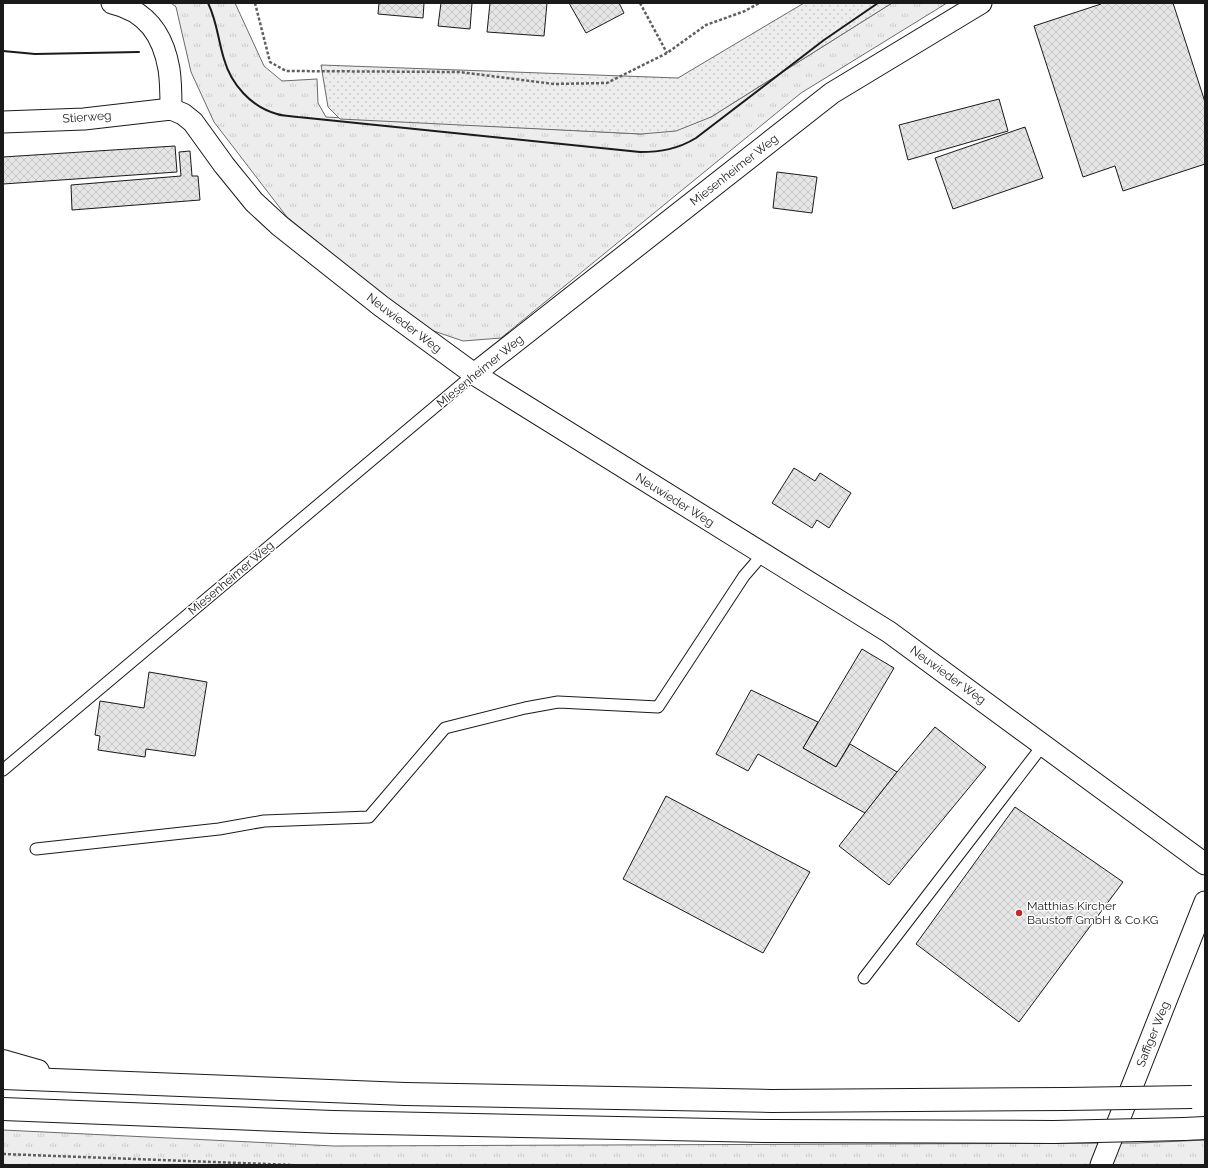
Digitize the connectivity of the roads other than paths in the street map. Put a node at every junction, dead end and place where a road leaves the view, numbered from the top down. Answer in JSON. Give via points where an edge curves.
{"nodes":[{"id":1,"x":112,"y":3,"type":"edge"},
{"id":2,"x":981,"y":3,"type":"edge"},
{"id":3,"x":171,"y":109,"type":"junction"},
{"id":4,"x":3,"y":122,"type":"edge"},
{"id":5,"x":474,"y":374,"type":"junction"},
{"id":6,"x":763,"y":554,"type":"junction"},
{"id":7,"x":1043,"y":745,"type":"junction"},
{"id":8,"x":3,"y":770,"type":"edge"},
{"id":9,"x":36,"y":849,"type":"dead end"},
{"id":10,"x":1205,"y":864,"type":"edge"},
{"id":11,"x":1205,"y":902,"type":"edge"},
{"id":12,"x":864,"y":978,"type":"dead end"},
{"id":13,"x":3,"y":1061,"type":"edge"},
{"id":14,"x":3,"y":1078,"type":"edge"},
{"id":15,"x":69,"y":1081,"type":"junction"},
{"id":16,"x":1198,"y":1097,"type":"edge"},
{"id":17,"x":3,"y":1108,"type":"edge"},
{"id":18,"x":1194,"y":1129,"type":"edge"},
{"id":19,"x":1101,"y":1165,"type":"edge"}],
"edges":[{"from":1,"to":3,"type":"street","via":[[124,6],[147,20],[161,41],[169,69]]},
{"from":2,"to":5,"type":"street","name":"Miesenheimer Weg","via":[[832,93]]},
{"from":3,"to":4,"type":"street","name":"Stierweg","via":[[84,119]]},
{"from":3,"to":5,"type":"street","name":"Neuwieder Weg","via":[[193,122],[254,202],[280,226],[381,306]]},
{"from":5,"to":6,"type":"street","name":"Neuwieder Weg"},
{"from":5,"to":8,"type":"lane","name":"Miesenheimer Weg"},
{"from":6,"to":7,"type":"street","name":"Neuwieder Weg","via":[[889,632]]},
{"from":6,"to":9,"type":"lane","via":[[744,576],[658,707],[558,702],[445,728],[369,817],[264,821],[219,829]]},
{"from":7,"to":10,"type":"street","name":"Neuwieder Weg"},
{"from":7,"to":12,"type":"lane"},
{"from":11,"to":19,"type":"street","name":"Saffiger Weg"},
{"from":13,"to":15,"type":"highway"},
{"from":14,"to":15,"type":"highway"},
{"from":15,"to":16,"type":"highway","bridge":true,"via":[[429,1095],[771,1101]]},
{"from":17,"to":18,"type":"highway","bridge":true,"via":[[348,1123],[767,1131],[1054,1132]]}]}
